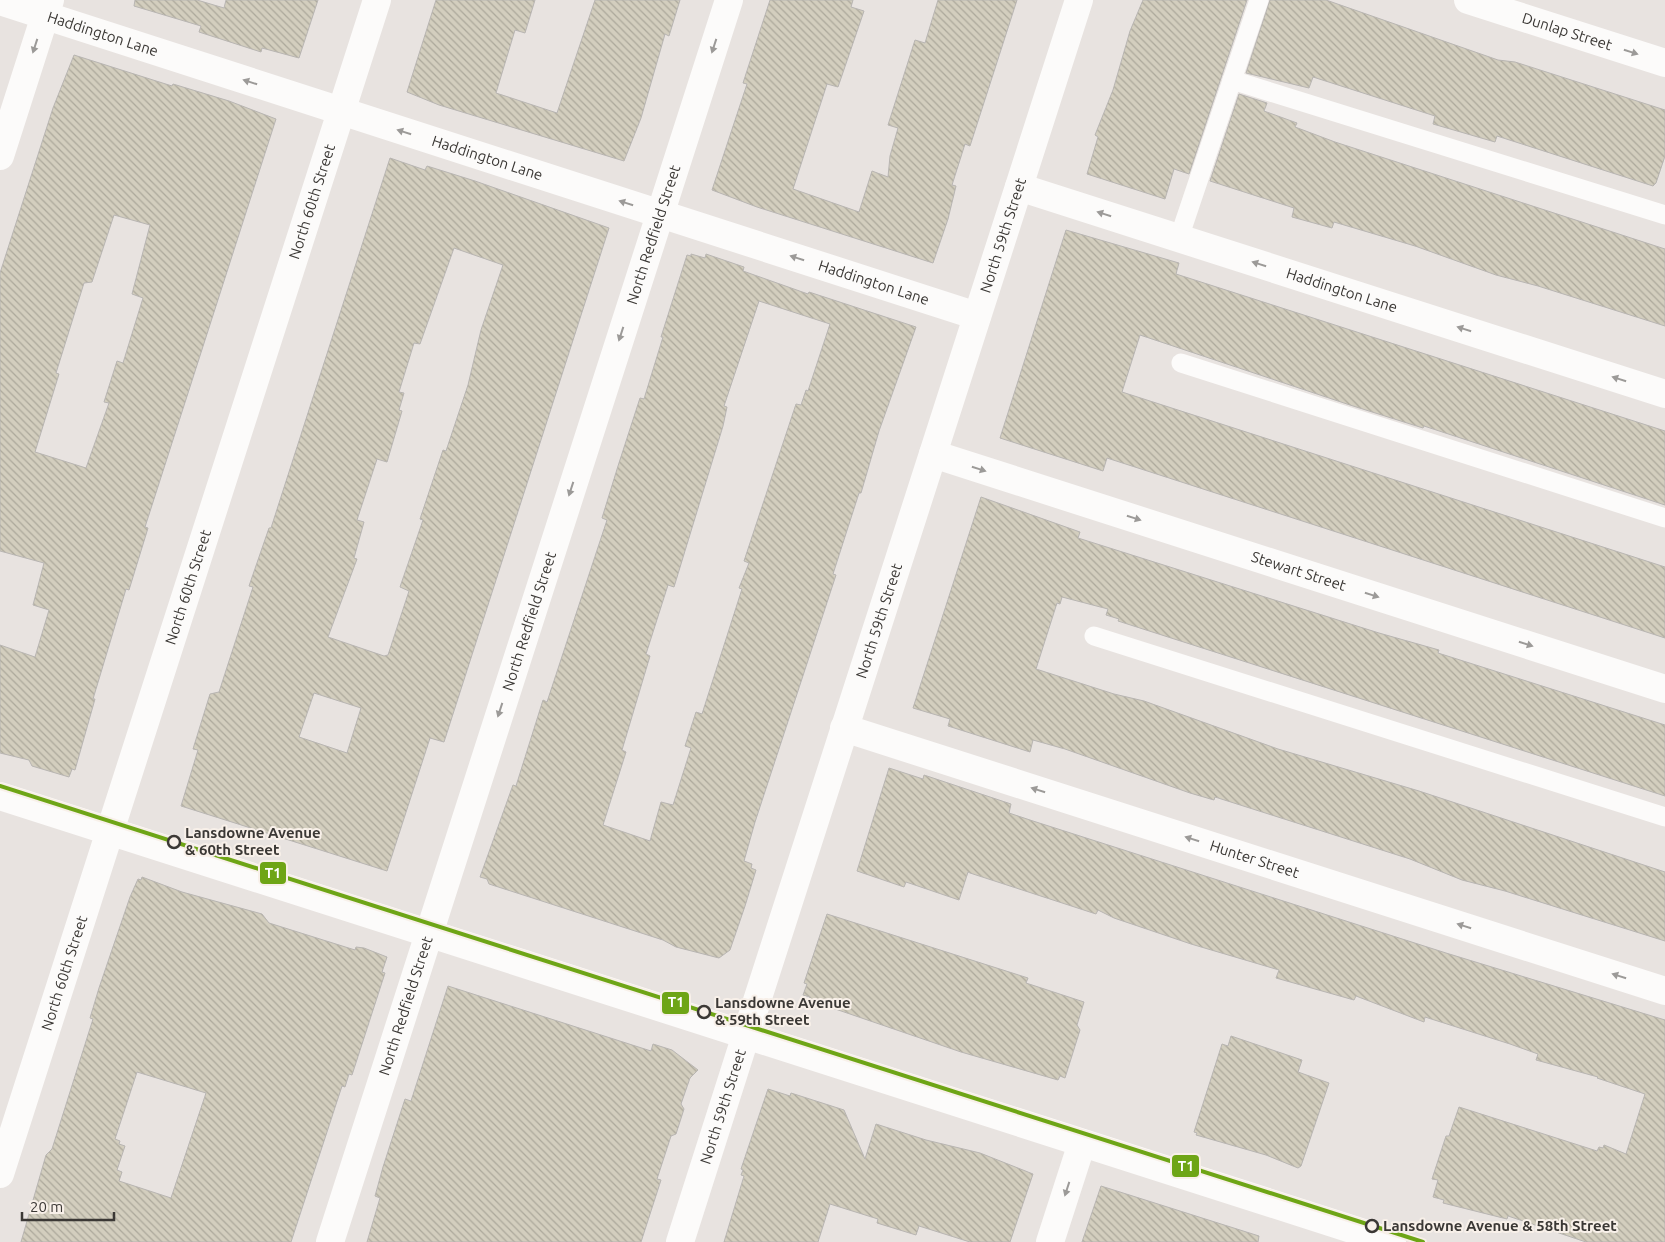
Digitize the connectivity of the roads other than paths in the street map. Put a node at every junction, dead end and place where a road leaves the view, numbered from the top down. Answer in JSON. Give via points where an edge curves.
{"nodes":[{"id":1,"x":377,"y":0,"type":"edge"},
{"id":2,"x":729,"y":0,"type":"edge"},
{"id":3,"x":1079,"y":0,"type":"edge"},
{"id":4,"x":1259,"y":0,"type":"edge"},
{"id":5,"x":1468,"y":0,"type":"edge"},
{"id":6,"x":0,"y":1,"type":"edge"},
{"id":7,"x":47,"y":8,"type":"edge"},
{"id":8,"x":1665,"y":63,"type":"edge"},
{"id":9,"x":1232,"y":80,"type":"junction"},
{"id":10,"x":341,"y":112,"type":"junction"},
{"id":11,"x":0,"y":156,"type":"edge"},
{"id":12,"x":1019,"y":187,"type":"junction"},
{"id":13,"x":660,"y":214,"type":"junction"},
{"id":14,"x":1665,"y":215,"type":"edge"},
{"id":15,"x":1179,"y":238,"type":"junction"},
{"id":16,"x":977,"y":316,"type":"junction"},
{"id":17,"x":1181,"y":363,"type":"dead end"},
{"id":18,"x":1665,"y":394,"type":"edge"},
{"id":19,"x":933,"y":454,"type":"junction"},
{"id":20,"x":1665,"y":518,"type":"edge"},
{"id":21,"x":1094,"y":636,"type":"dead end"},
{"id":22,"x":1665,"y":689,"type":"edge"},
{"id":23,"x":844,"y":728,"type":"junction"},
{"id":24,"x":0,"y":796,"type":"edge"},
{"id":25,"x":1665,"y":817,"type":"edge"},
{"id":26,"x":110,"y":831,"type":"junction"},
{"id":27,"x":428,"y":934,"type":"junction"},
{"id":28,"x":1665,"y":991,"type":"edge"},
{"id":29,"x":746,"y":1035,"type":"junction"},
{"id":30,"x":1082,"y":1143,"type":"junction"},
{"id":31,"x":0,"y":1174,"type":"edge"},
{"id":32,"x":330,"y":1242,"type":"edge"},
{"id":33,"x":680,"y":1242,"type":"edge"},
{"id":34,"x":1050,"y":1242,"type":"edge"},
{"id":35,"x":1392,"y":1242,"type":"edge"}],
"edges":[{"from":1,"to":10,"type":"street","name":"North 60th Street"},
{"from":2,"to":13,"type":"street","name":"North Redfield Street","one_way":true},
{"from":3,"to":12,"type":"street","name":"North 59th Street"},
{"from":4,"to":9,"type":"lane"},
{"from":5,"to":8,"type":"street","name":"Dunlap Street","one_way":true},
{"from":6,"to":7,"type":"street","name":"Haddington Lane"},
{"from":10,"to":7,"type":"street","name":"Haddington Lane","one_way":true},
{"from":7,"to":11,"type":"street","one_way":true},
{"from":9,"to":14,"type":"lane"},
{"from":9,"to":15,"type":"lane"},
{"from":13,"to":10,"type":"street","name":"Haddington Lane","one_way":true},
{"from":10,"to":26,"type":"street","name":"North 60th Street"},
{"from":15,"to":12,"type":"street","name":"Haddington Lane","one_way":true},
{"from":12,"to":16,"type":"street","name":"North 59th Street"},
{"from":16,"to":13,"type":"street","name":"Haddington Lane","one_way":true},
{"from":13,"to":27,"type":"street","name":"North Redfield Street","one_way":true},
{"from":18,"to":15,"type":"street","name":"Haddington Lane","one_way":true},
{"from":16,"to":19,"type":"street","name":"North 59th Street"},
{"from":17,"to":20,"type":"lane"},
{"from":19,"to":22,"type":"street","name":"Stewart Street","one_way":true},
{"from":19,"to":23,"type":"street","name":"North 59th Street"},
{"from":21,"to":25,"type":"lane"},
{"from":28,"to":23,"type":"street","name":"Hunter Street","one_way":true},
{"from":23,"to":29,"type":"street","name":"North 59th Street"},
{"from":24,"to":26,"type":"street"},
{"from":26,"to":27,"type":"street"},
{"from":26,"to":31,"type":"street","name":"North 60th Street"},
{"from":27,"to":29,"type":"street"},
{"from":27,"to":32,"type":"street","name":"North Redfield Street"},
{"from":29,"to":30,"type":"street"},
{"from":29,"to":33,"type":"street","name":"North 59th Street"},
{"from":30,"to":34,"type":"street","one_way":true},
{"from":30,"to":35,"type":"street"}]}
